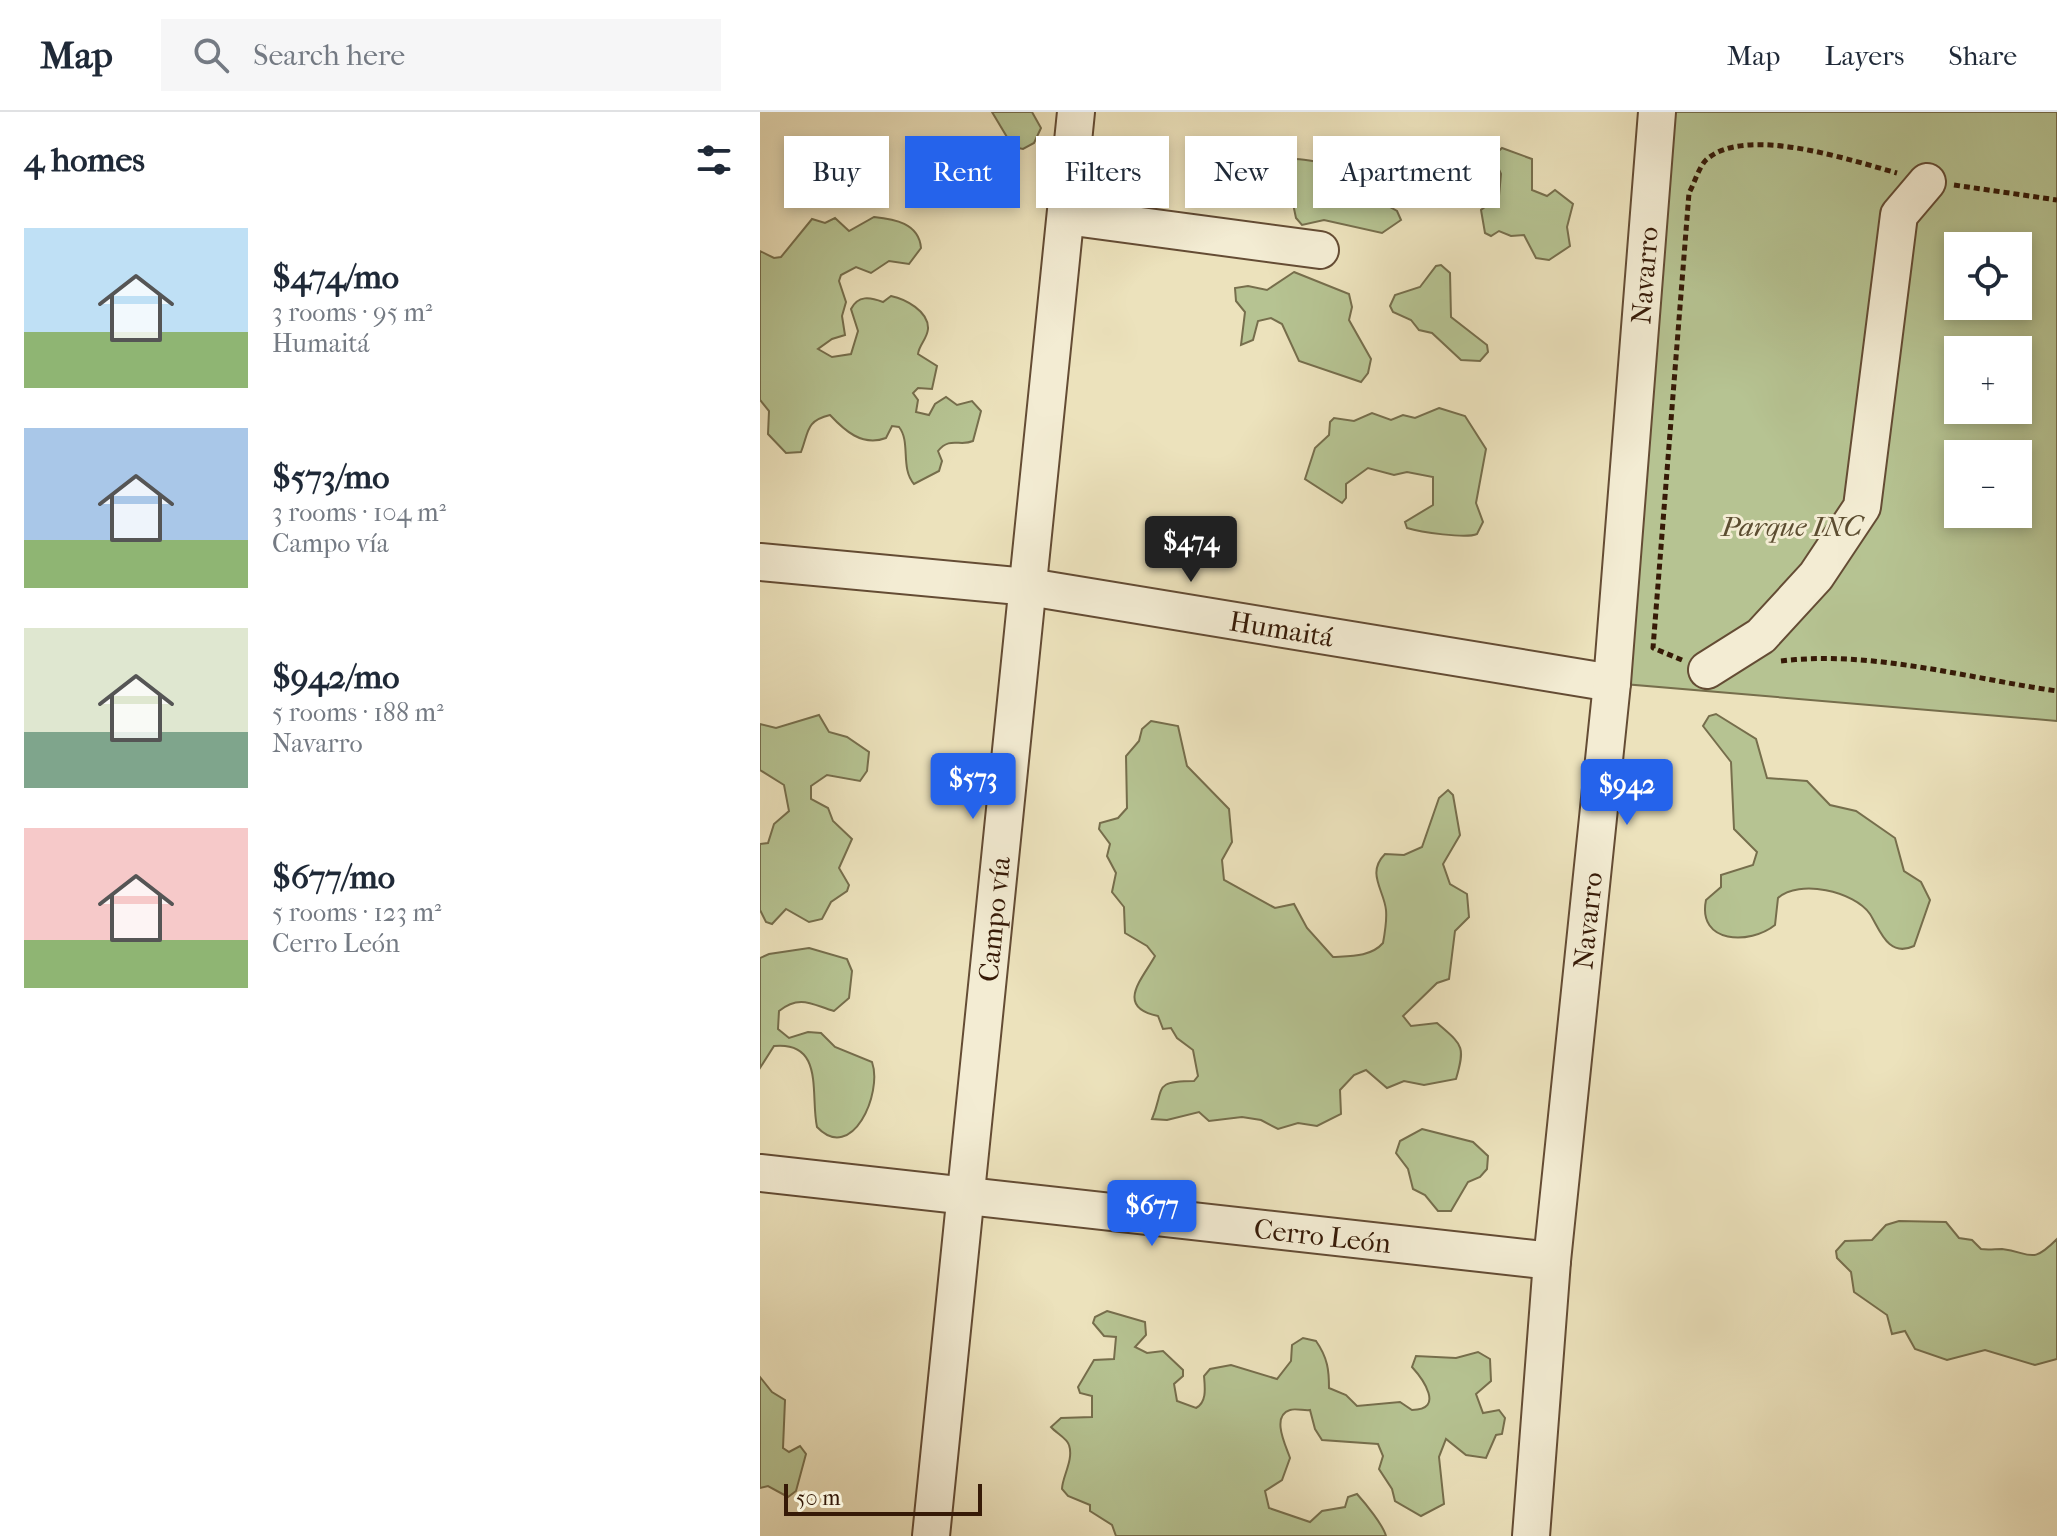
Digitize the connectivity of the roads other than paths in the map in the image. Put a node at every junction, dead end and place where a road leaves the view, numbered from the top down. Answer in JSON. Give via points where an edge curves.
{"nodes":[{"id":1,"x":1076,"y":112,"type":"edge"},
{"id":2,"x":1657,"y":112,"type":"edge"},
{"id":3,"x":1927,"y":182,"type":"road end"},
{"id":4,"x":1066,"y":216,"type":"junction"},
{"id":5,"x":1320,"y":250,"type":"dead end"},
{"id":6,"x":760,"y":562,"type":"edge"},
{"id":7,"x":1029,"y":587,"type":"junction"},
{"id":8,"x":1707,"y":670,"type":"road end"},
{"id":9,"x":1612,"y":683,"type":"junction"},
{"id":10,"x":760,"y":1173,"type":"edge"},
{"id":11,"x":963,"y":1197,"type":"junction"},
{"id":12,"x":1552,"y":1261,"type":"junction"},
{"id":13,"x":931,"y":1536,"type":"edge"},
{"id":14,"x":1531,"y":1536,"type":"edge"}],
"edges":[{"from":1,"to":4,"type":"street","name":"Campo vía"},
{"from":2,"to":9,"type":"street","name":"Navarro"},
{"from":3,"to":8,"type":"street","via":[[1899,215],[1862,507],[1816,576],[1761,636]]},
{"from":4,"to":5,"type":"street"},
{"from":4,"to":7,"type":"street","name":"Campo vía"},
{"from":6,"to":7,"type":"street","name":"Humaitá"},
{"from":7,"to":9,"type":"street","name":"Humaitá"},
{"from":7,"to":11,"type":"street","name":"Campo vía"},
{"from":9,"to":12,"type":"street","name":"Navarro"},
{"from":10,"to":11,"type":"street","name":"Cerro León"},
{"from":11,"to":12,"type":"street","name":"Cerro León"},
{"from":11,"to":13,"type":"street","name":"Campo vía"},
{"from":12,"to":14,"type":"street","name":"Navarro"}]}
